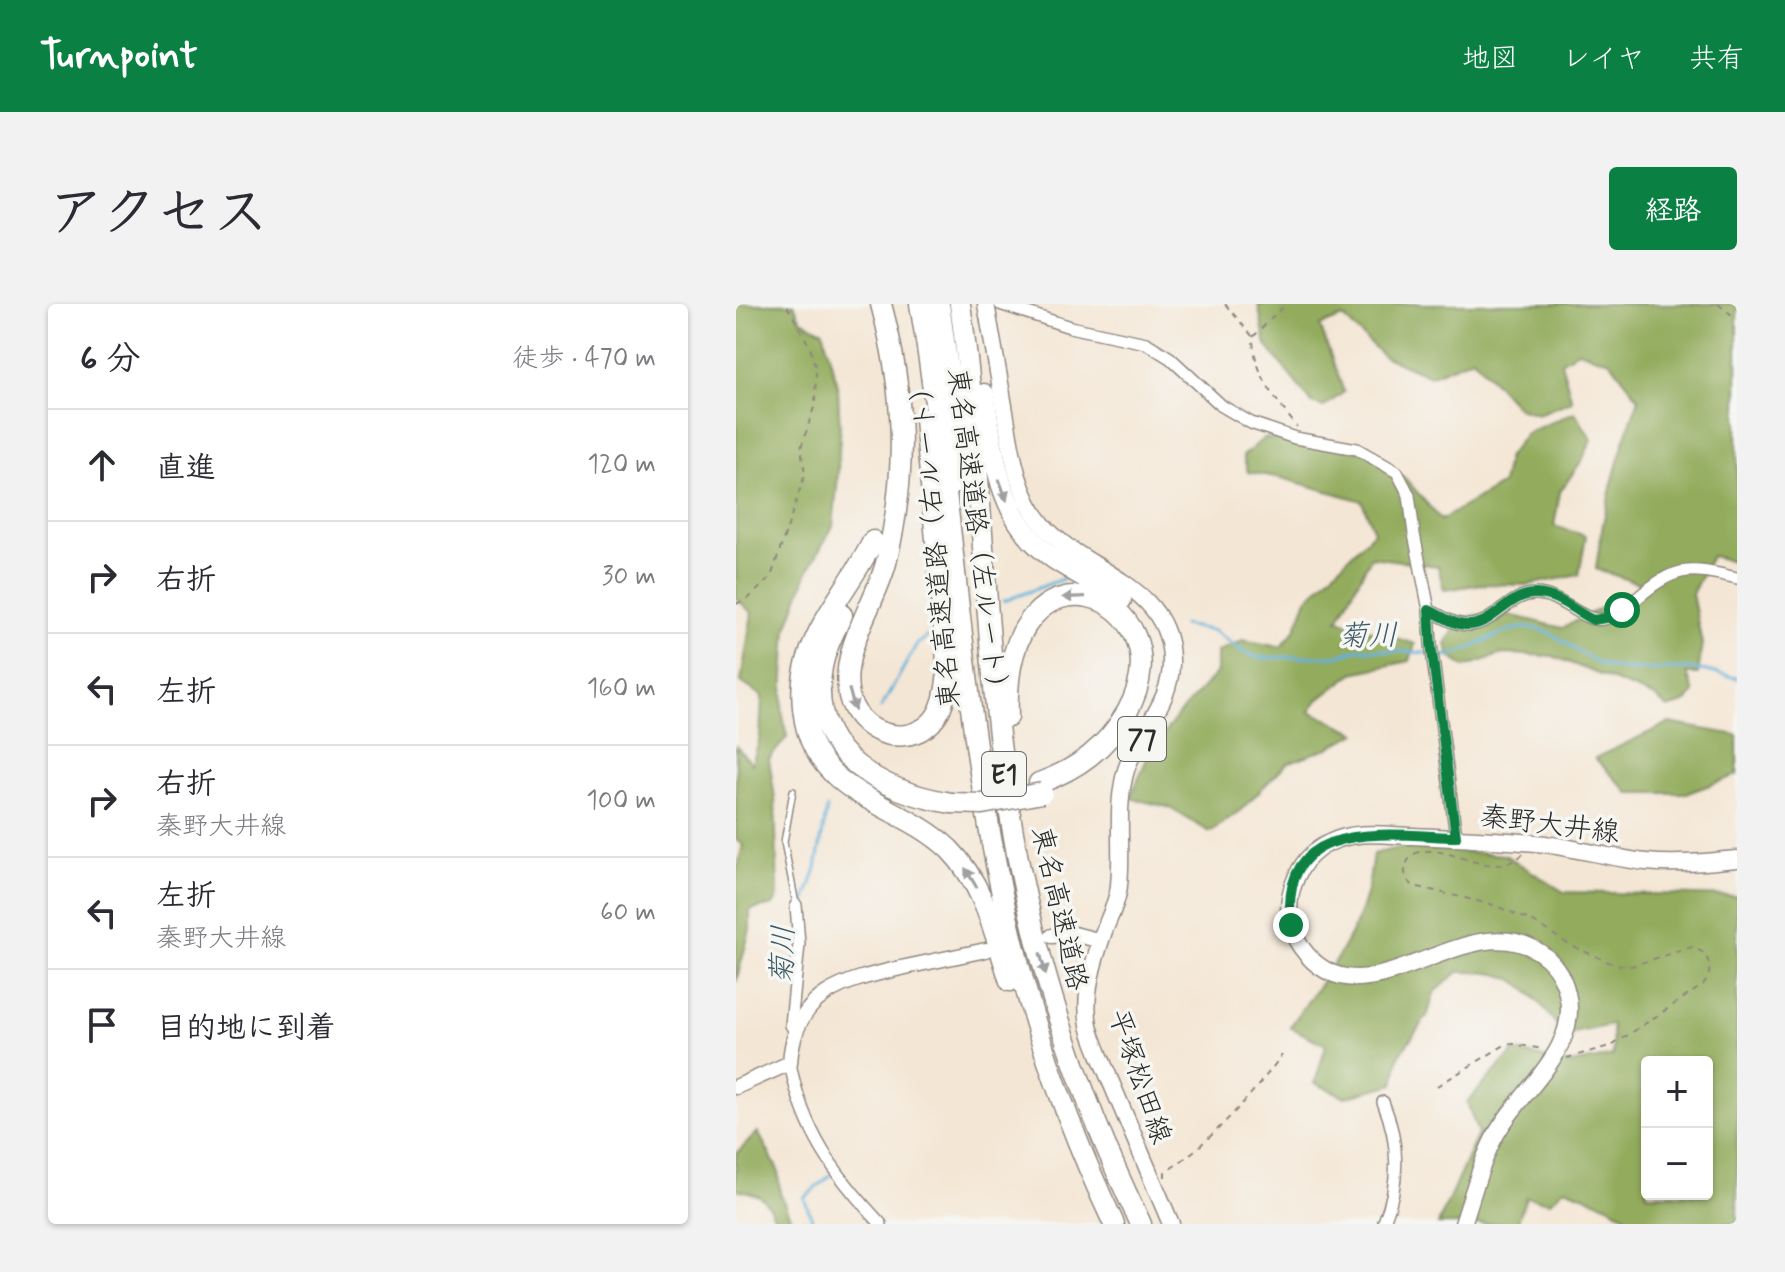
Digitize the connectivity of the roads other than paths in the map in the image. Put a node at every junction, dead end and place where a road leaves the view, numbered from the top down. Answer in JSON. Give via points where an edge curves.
{"nodes":[{"id":1,"x":869,"y":304,"type":"edge"},
{"id":2,"x":881,"y":304,"type":"edge"},
{"id":3,"x":912,"y":304,"type":"edge"},
{"id":4,"x":920,"y":304,"type":"edge"},
{"id":5,"x":939,"y":304,"type":"edge"},
{"id":6,"x":960,"y":304,"type":"edge"},
{"id":7,"x":967,"y":304,"type":"edge"},
{"id":8,"x":986,"y":304,"type":"edge"},
{"id":9,"x":1000,"y":304,"type":"edge"},
{"id":10,"x":895,"y":518,"type":"junction"},
{"id":11,"x":873,"y":541,"type":"junction"},
{"id":12,"x":1737,"y":578,"type":"edge"},
{"id":13,"x":1429,"y":610,"type":"junction"},
{"id":14,"x":981,"y":773,"type":"junction"},
{"id":15,"x":1041,"y":788,"type":"junction"},
{"id":16,"x":793,"y":791,"type":"dead end"},
{"id":17,"x":951,"y":797,"type":"junction"},
{"id":18,"x":1456,"y":837,"type":"junction"},
{"id":19,"x":1737,"y":859,"type":"edge"},
{"id":20,"x":796,"y":905,"type":"joint"},
{"id":21,"x":1042,"y":932,"type":"junction"},
{"id":22,"x":1101,"y":941,"type":"junction"},
{"id":23,"x":986,"y":950,"type":"dead end"},
{"id":24,"x":796,"y":1033,"type":"junction"},
{"id":25,"x":790,"y":1063,"type":"junction"},
{"id":26,"x":736,"y":1087,"type":"edge"},
{"id":27,"x":1383,"y":1102,"type":"dead end"},
{"id":28,"x":1073,"y":1131,"type":"junction"},
{"id":29,"x":1382,"y":1223,"type":"edge"},
{"id":30,"x":881,"y":1224,"type":"edge"},
{"id":31,"x":1114,"y":1224,"type":"edge"},
{"id":32,"x":1141,"y":1224,"type":"edge"},
{"id":33,"x":1171,"y":1224,"type":"edge"},
{"id":34,"x":1463,"y":1224,"type":"edge"}],
"edges":[{"from":1,"to":11,"type":"highway","via":[[884,368],[891,435],[887,494]]},
{"from":2,"to":10,"type":"highway","via":[[903,436]]},
{"from":10,"to":3,"type":"highway","one_way":true,"via":[[885,567],[855,643],[847,680],[855,713],[867,725],[886,735],[907,736],[935,716],[948,672]]},
{"from":4,"to":14,"type":"highway","name":"東名高速道路（左ルート）","number":"E1"},
{"from":5,"to":14,"type":"highway","name":"東名高速道路（右ルート）","number":"E1","via":[[955,436]]},
{"from":6,"to":21,"type":"highway","name":"東名高速道路","number":"E1","via":[[999,735],[1014,834]]},
{"from":7,"to":15,"type":"highway","one_way":true,"via":[[997,474],[1016,520],[1051,557],[1128,605],[1150,646],[1150,677],[1126,734],[1095,767],[1062,786]]},
{"from":8,"to":22,"type":"main road","name":"平塚松田線","number":"77","via":[[1025,498],[1060,542],[1136,591],[1165,631],[1171,659],[1161,705],[1127,769],[1120,801],[1119,889]]},
{"from":9,"to":13,"type":"street","via":[[1070,327],[1146,343],[1211,397],[1264,428],[1357,449],[1397,472],[1409,495]]},
{"from":10,"to":17,"type":"highway","via":[[836,654],[835,711],[851,743],[875,765]]},
{"from":11,"to":17,"type":"highway","via":[[826,652],[821,674],[824,715],[842,750],[868,775],[898,791]]},
{"from":28,"to":11,"type":"highway","one_way":true,"via":[[1037,1059],[985,906],[963,865],[924,830],[842,783],[810,741],[802,694],[808,657]]},
{"from":12,"to":13,"type":"street","via":[[1694,570],[1673,573],[1612,617],[1598,620],[1538,594],[1524,595],[1470,625]]},
{"from":13,"to":18,"type":"street"},
{"from":14,"to":28,"type":"highway","name":"東名高速道路","number":"E1","via":[[1013,945]]},
{"from":15,"to":17,"type":"highway"},
{"from":15,"to":21,"type":"highway","one_way":true,"via":[[1101,747],[1132,702],[1140,675],[1134,630],[1121,614],[1091,597],[1052,599],[1035,611],[1011,665],[1010,738]]},
{"from":16,"to":20,"type":"lane","via":[[784,842]]},
{"from":18,"to":19,"type":"main road","name":"秦野大井線","via":[[1649,862]]},
{"from":18,"to":34,"type":"main road","name":"秦野大井線","via":[[1338,839],[1322,846],[1298,871],[1289,905],[1300,946],[1335,975],[1381,976],[1482,940],[1503,939],[1523,942],[1559,971],[1568,994],[1564,1040],[1490,1144]]},
{"from":20,"to":24,"type":"street","via":[[799,944],[791,1025]]},
{"from":21,"to":22,"type":"street"},
{"from":21,"to":32,"type":"highway","name":"東名高速道路","number":"E1","one_way":true,"via":[[1053,1002],[1080,1081]]},
{"from":22,"to":33,"type":"main road","name":"平塚松田線","number":"77","via":[[1088,997],[1089,1025]]},
{"from":23,"to":24,"type":"street","via":[[841,984],[817,999]]},
{"from":24,"to":25,"type":"street"},
{"from":25,"to":26,"type":"street"},
{"from":25,"to":30,"type":"street","via":[[825,1157]]},
{"from":27,"to":29,"type":"street","via":[[1396,1152],[1397,1181]]},
{"from":28,"to":31,"type":"highway","name":"東名高速道路","number":"E1"}]}
